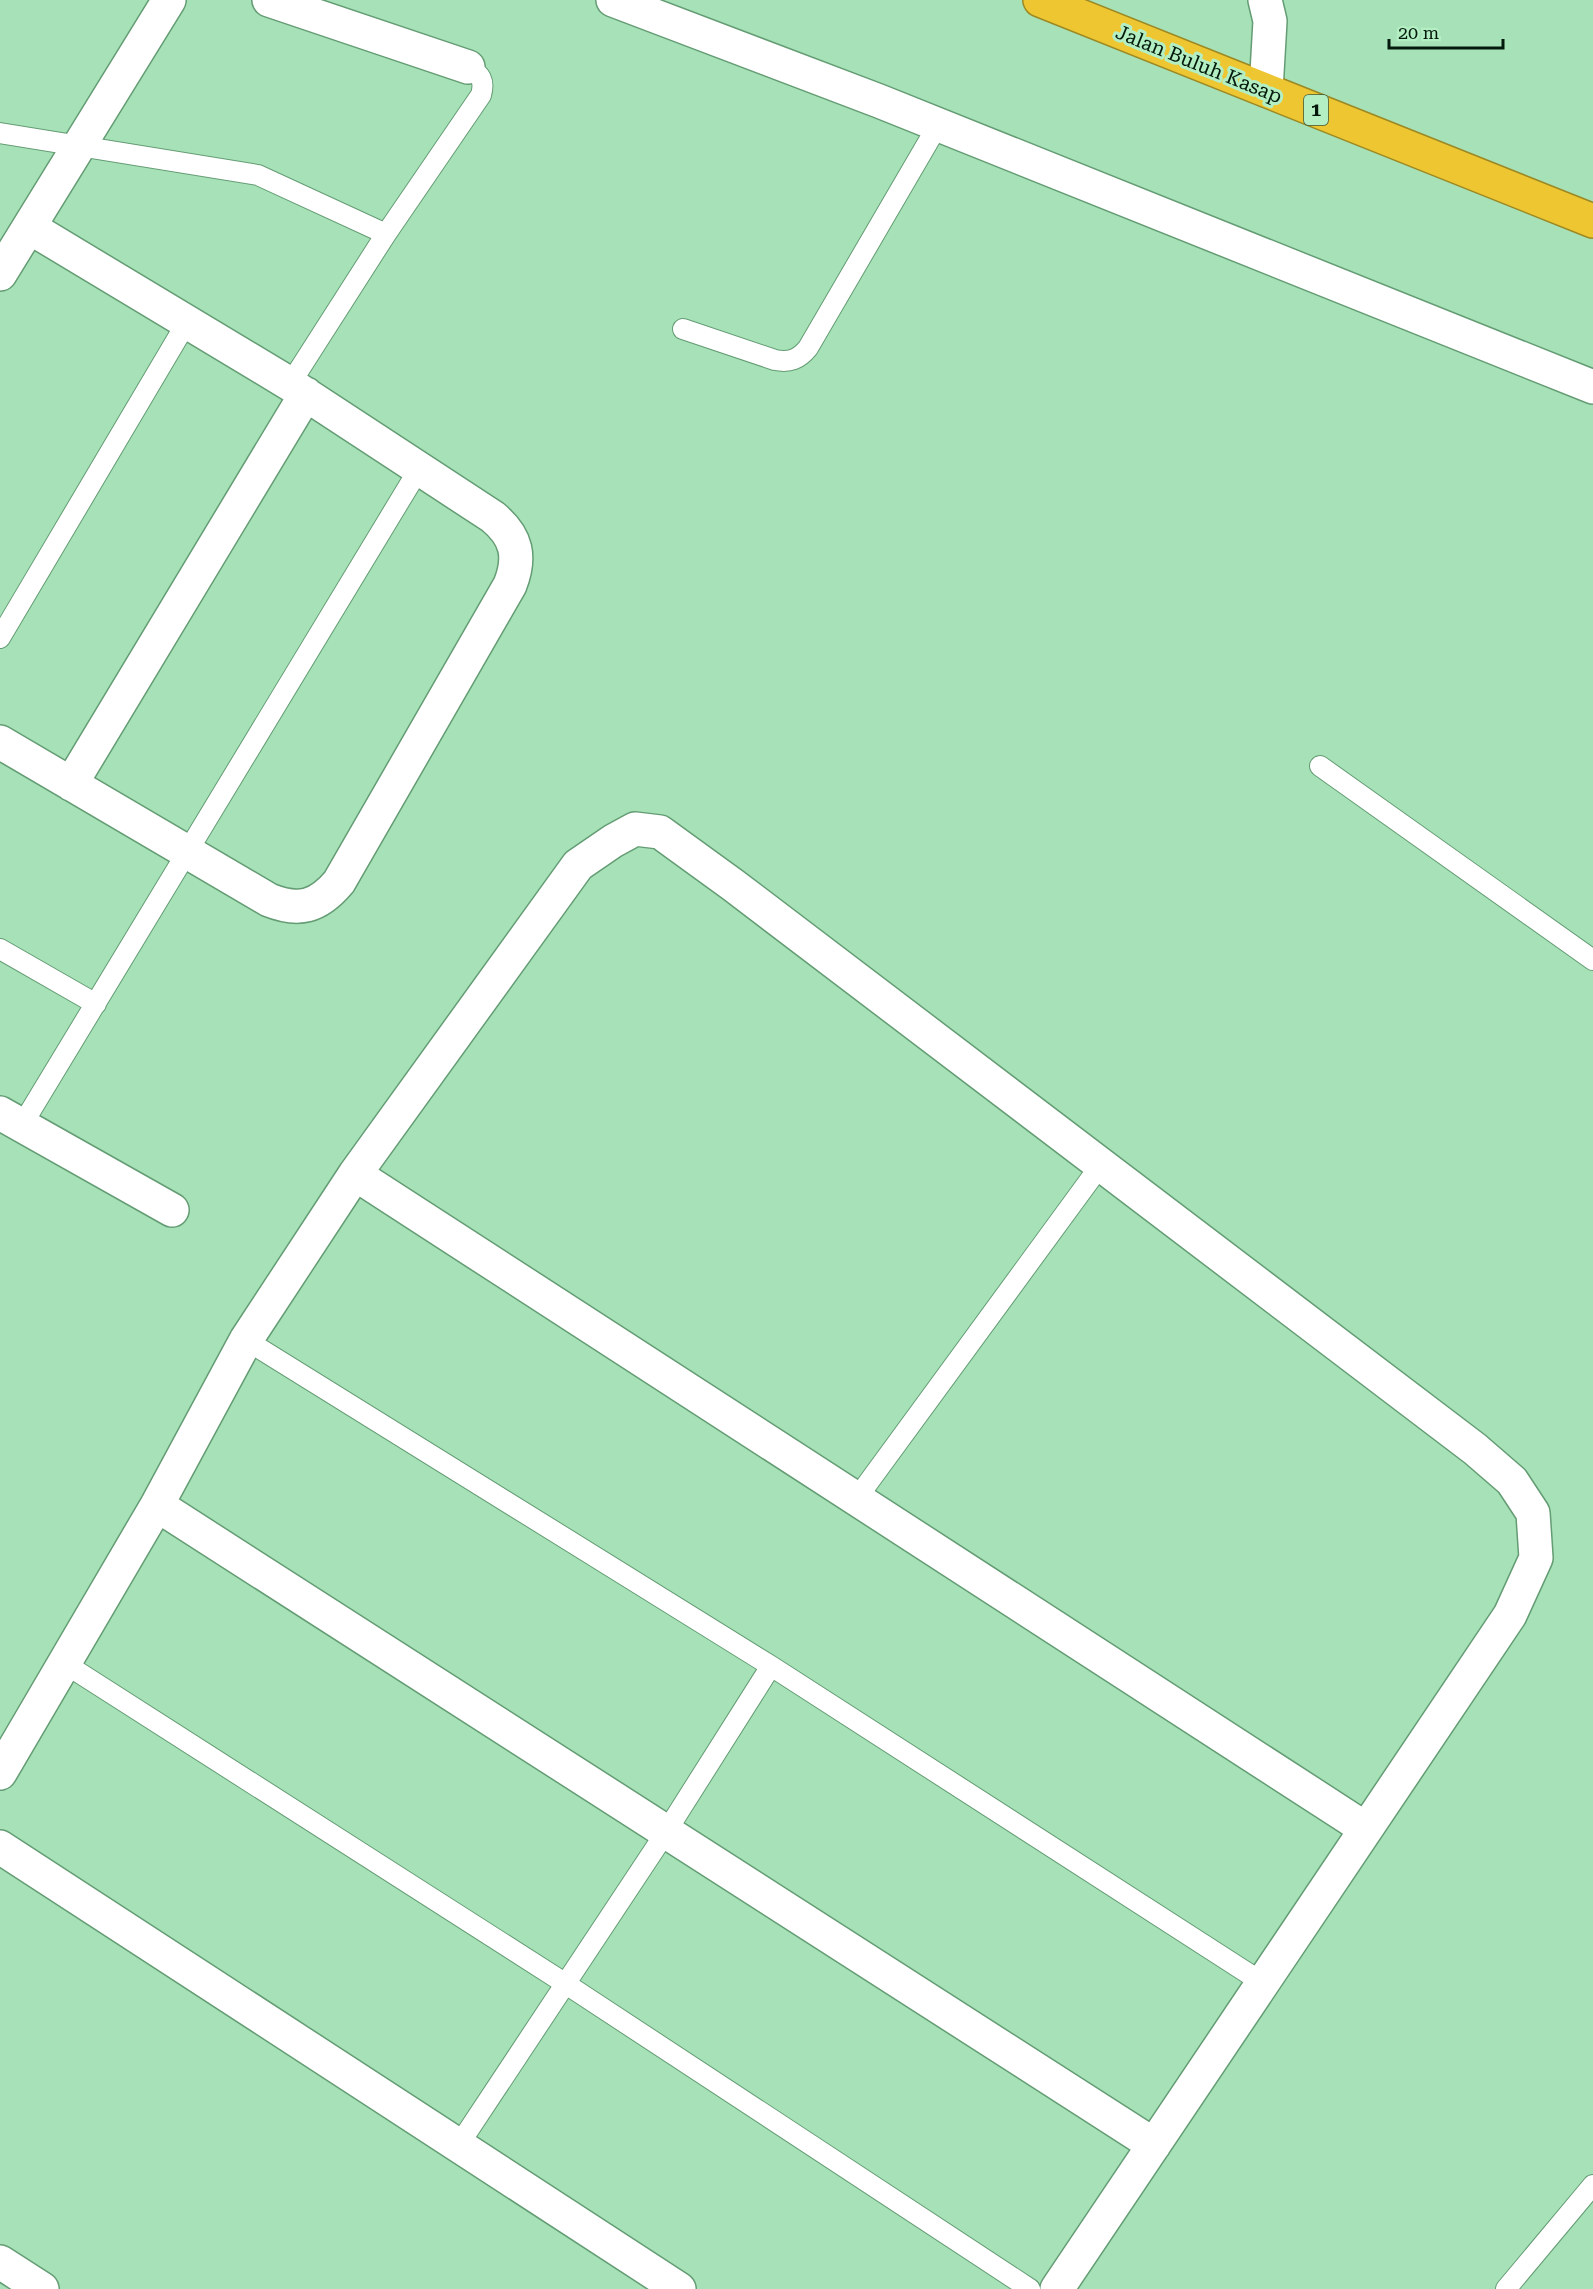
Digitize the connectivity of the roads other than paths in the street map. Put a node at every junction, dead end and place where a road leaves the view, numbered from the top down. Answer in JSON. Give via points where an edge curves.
{"nodes":[{"id":1,"x":170,"y":0,"type":"edge"},
{"id":2,"x":269,"y":0,"type":"edge"},
{"id":3,"x":613,"y":0,"type":"edge"},
{"id":4,"x":1040,"y":0,"type":"edge"},
{"id":5,"x":1265,"y":0,"type":"edge"},
{"id":6,"x":468,"y":67,"type":"joint"},
{"id":7,"x":1266,"y":90,"type":"junction"},
{"id":8,"x":938,"y":125,"type":"junction"},
{"id":9,"x":0,"y":133,"type":"edge"},
{"id":10,"x":80,"y":145,"type":"junction"},
{"id":11,"x":1593,"y":221,"type":"edge"},
{"id":12,"x":29,"y":228,"type":"junction"},
{"id":13,"x":386,"y":234,"type":"junction"},
{"id":14,"x":0,"y":274,"type":"edge"},
{"id":15,"x":187,"y":322,"type":"junction"},
{"id":16,"x":683,"y":329,"type":"dead end"},
{"id":17,"x":1593,"y":387,"type":"edge"},
{"id":18,"x":298,"y":389,"type":"junction"},
{"id":19,"x":419,"y":469,"type":"junction"},
{"id":20,"x":0,"y":638,"type":"edge"},
{"id":21,"x":0,"y":742,"type":"edge"},
{"id":22,"x":1320,"y":766,"type":"dead end"},
{"id":23,"x":70,"y":784,"type":"junction"},
{"id":24,"x":189,"y":852,"type":"junction"},
{"id":25,"x":0,"y":949,"type":"edge"},
{"id":26,"x":1593,"y":960,"type":"edge"},
{"id":27,"x":96,"y":1004,"type":"junction"},
{"id":28,"x":11,"y":1119,"type":"edge"},
{"id":29,"x":1100,"y":1166,"type":"junction"},
{"id":30,"x":355,"y":1174,"type":"junction"},
{"id":31,"x":172,"y":1210,"type":"dead end"},
{"id":32,"x":246,"y":1340,"type":"junction"},
{"id":33,"x":856,"y":1498,"type":"junction"},
{"id":34,"x":157,"y":1505,"type":"junction"},
{"id":35,"x":64,"y":1664,"type":"junction"},
{"id":36,"x":771,"y":1666,"type":"junction"},
{"id":37,"x":0,"y":1773,"type":"edge"},
{"id":38,"x":1366,"y":1829,"type":"junction"},
{"id":39,"x":666,"y":1832,"type":"junction"},
{"id":40,"x":0,"y":1847,"type":"edge"},
{"id":41,"x":1263,"y":1983,"type":"junction"},
{"id":42,"x":566,"y":1984,"type":"junction"},
{"id":43,"x":1154,"y":2145,"type":"junction"},
{"id":44,"x":458,"y":2146,"type":"junction"},
{"id":45,"x":1593,"y":2185,"type":"edge"},
{"id":46,"x":0,"y":2262,"type":"edge"},
{"id":47,"x":42,"y":2289,"type":"edge"},
{"id":48,"x":679,"y":2289,"type":"edge"},
{"id":49,"x":1030,"y":2289,"type":"edge"},
{"id":50,"x":1057,"y":2289,"type":"edge"},
{"id":51,"x":1506,"y":2289,"type":"edge"}],
"edges":[{"from":1,"to":10,"type":"street"},
{"from":2,"to":6,"type":"street"},
{"from":3,"to":8,"type":"street"},
{"from":4,"to":7,"type":"highway","name":"Jalan Buluh Kasap","number":"1"},
{"from":5,"to":7,"type":"street","via":[[1270,21]]},
{"from":6,"to":13,"type":"lane","via":[[481,77],[481,95]]},
{"from":7,"to":11,"type":"highway","name":"Jalan Buluh Kasap","number":"1"},
{"from":8,"to":16,"type":"lane","via":[[802,355],[784,362]]},
{"from":8,"to":17,"type":"street"},
{"from":9,"to":10,"type":"lane"},
{"from":10,"to":12,"type":"street"},
{"from":10,"to":13,"type":"lane","via":[[258,175]]},
{"from":12,"to":14,"type":"street"},
{"from":12,"to":15,"type":"street"},
{"from":13,"to":18,"type":"lane"},
{"from":15,"to":18,"type":"street"},
{"from":15,"to":20,"type":"lane"},
{"from":18,"to":19,"type":"street"},
{"from":18,"to":23,"type":"street"},
{"from":19,"to":24,"type":"lane"},
{"from":19,"to":24,"type":"street","via":[[505,527],[513,540],[515,571],[339,882],[315,903],[284,906]]},
{"from":21,"to":23,"type":"street"},
{"from":22,"to":26,"type":"lane"},
{"from":23,"to":24,"type":"street"},
{"from":24,"to":27,"type":"lane"},
{"from":25,"to":27,"type":"lane"},
{"from":27,"to":28,"type":"lane"},
{"from":28,"to":31,"type":"street"},
{"from":29,"to":30,"type":"street","via":[[734,885],[660,832],[635,829],[578,865]]},
{"from":29,"to":33,"type":"lane"},
{"from":29,"to":38,"type":"street","via":[[1475,1449],[1512,1481],[1533,1513],[1536,1558],[1510,1615]]},
{"from":30,"to":32,"type":"street"},
{"from":30,"to":33,"type":"street"},
{"from":32,"to":34,"type":"street"},
{"from":32,"to":36,"type":"lane"},
{"from":33,"to":38,"type":"street"},
{"from":34,"to":35,"type":"street"},
{"from":34,"to":39,"type":"street"},
{"from":35,"to":37,"type":"street"},
{"from":35,"to":42,"type":"lane"},
{"from":36,"to":39,"type":"lane"},
{"from":36,"to":41,"type":"lane"},
{"from":38,"to":41,"type":"street"},
{"from":39,"to":42,"type":"lane"},
{"from":39,"to":43,"type":"street"},
{"from":40,"to":44,"type":"street"},
{"from":41,"to":43,"type":"street"},
{"from":42,"to":44,"type":"lane"},
{"from":42,"to":49,"type":"lane"},
{"from":43,"to":50,"type":"street"},
{"from":44,"to":48,"type":"street"},
{"from":45,"to":51,"type":"lane"},
{"from":46,"to":47,"type":"street"}]}
